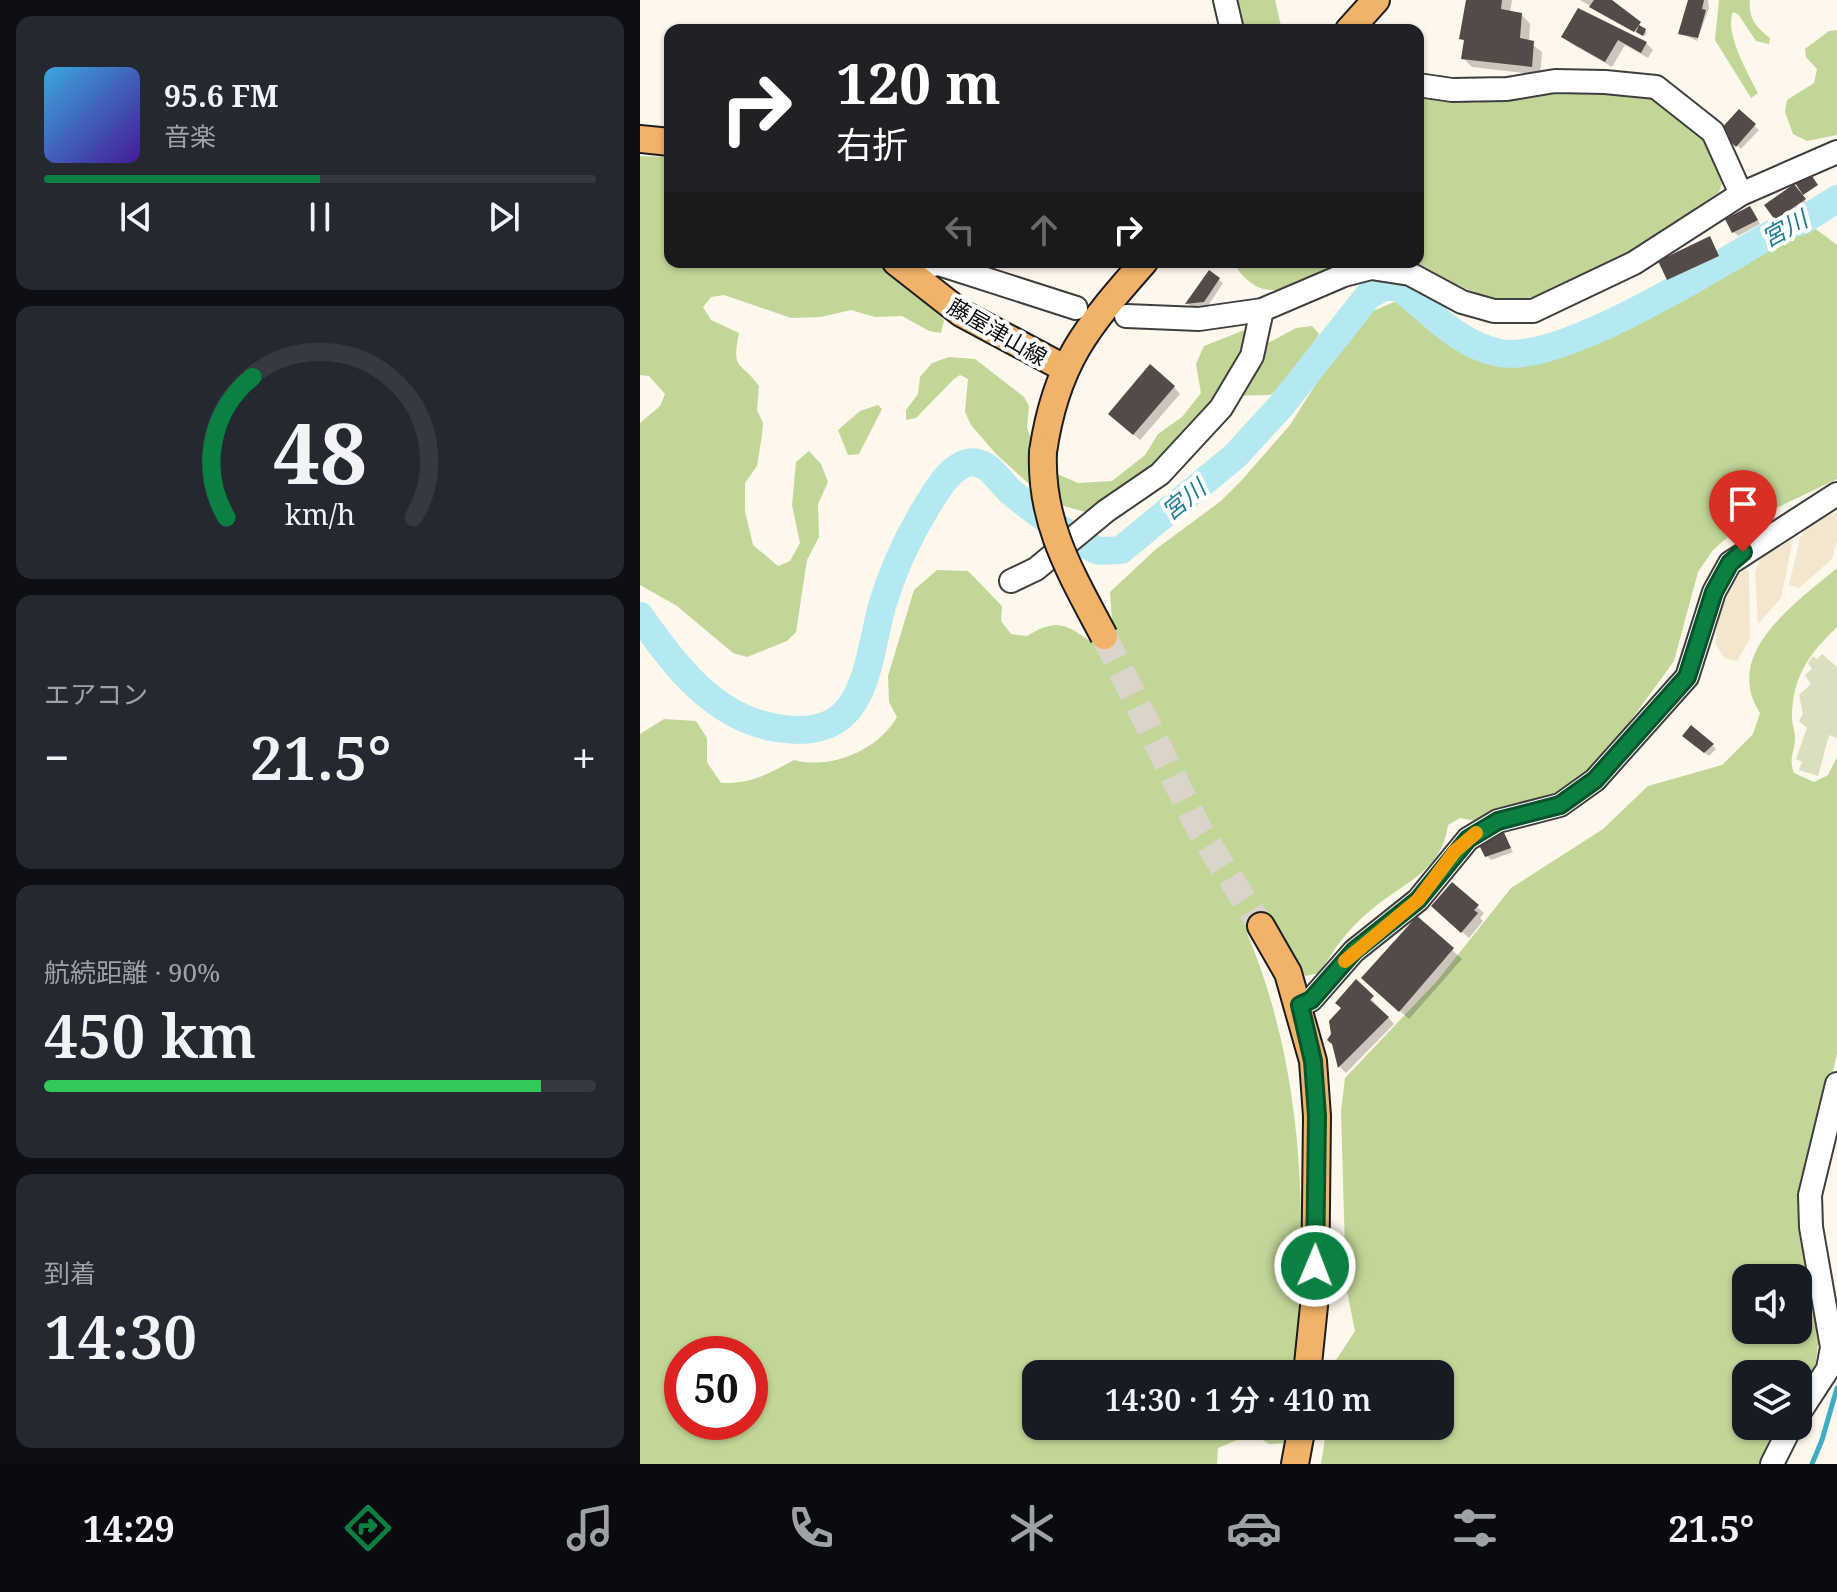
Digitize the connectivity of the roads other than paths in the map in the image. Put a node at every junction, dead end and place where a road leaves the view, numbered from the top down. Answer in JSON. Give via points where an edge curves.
{"nodes":[{"id":1,"x":1225,"y":0,"type":"edge"},
{"id":2,"x":1376,"y":0,"type":"edge"},
{"id":3,"x":1231,"y":24,"type":"edge"},
{"id":4,"x":1354,"y":24,"type":"edge"},
{"id":5,"x":1424,"y":86,"type":"edge"},
{"id":6,"x":640,"y":139,"type":"edge"},
{"id":7,"x":664,"y":141,"type":"edge"},
{"id":8,"x":1837,"y":152,"type":"edge"},
{"id":9,"x":1741,"y":194,"type":"junction"},
{"id":10,"x":905,"y":268,"type":"edge"},
{"id":11,"x":974,"y":268,"type":"edge"},
{"id":12,"x":1139,"y":268,"type":"edge"},
{"id":13,"x":1076,"y":308,"type":"dead end"},
{"id":14,"x":1262,"y":310,"type":"junction"},
{"id":15,"x":1126,"y":316,"type":"dead end"},
{"id":16,"x":1064,"y":368,"type":"junction"},
{"id":17,"x":1837,"y":494,"type":"edge"},
{"id":18,"x":1011,"y":581,"type":"dead end"},
{"id":19,"x":1104,"y":636,"type":"tunnel mouth"},
{"id":20,"x":1261,"y":926,"type":"tunnel mouth"},
{"id":21,"x":1300,"y":1005,"type":"junction"},
{"id":22,"x":1837,"y":1084,"type":"edge"},
{"id":23,"x":1308,"y":1360,"type":"edge"},
{"id":24,"x":1812,"y":1394,"type":"edge"},
{"id":25,"x":1299,"y":1440,"type":"edge"},
{"id":26,"x":1784,"y":1440,"type":"edge"},
{"id":27,"x":1295,"y":1464,"type":"edge"},
{"id":28,"x":1772,"y":1464,"type":"edge"}],
"edges":[{"from":1,"to":3,"type":"street"},
{"from":2,"to":4,"type":"main road"},
{"from":5,"to":9,"type":"street","via":[[1507,89],[1593,81],[1656,87],[1713,132]]},
{"from":6,"to":7,"type":"main road"},
{"from":8,"to":9,"type":"street"},
{"from":9,"to":14,"type":"street","via":[[1634,263],[1533,311],[1510,314],[1473,305],[1391,268],[1344,275]]},
{"from":10,"to":16,"type":"main road","name":"藤屋津山線","via":[[961,313]]},
{"from":11,"to":13,"type":"street"},
{"from":12,"to":16,"type":"main road","via":[[1088,329]]},
{"from":14,"to":15,"type":"street","via":[[1199,319]]},
{"from":14,"to":18,"type":"street","via":[[1252,356],[1221,408],[1160,474],[1036,569]]},
{"from":16,"to":19,"type":"main road","bridge":true,"via":[[1043,452],[1042,482],[1047,514],[1066,563]]},
{"from":17,"to":21,"type":"street","via":[[1730,563],[1714,592],[1687,677],[1595,780],[1560,805],[1498,821],[1468,839],[1418,900],[1354,951],[1311,1000]]},
{"from":20,"to":21,"type":"main road"},
{"from":21,"to":23,"type":"main road","via":[[1313,1061],[1317,1116],[1315,1296]]},
{"from":22,"to":24,"type":"street","via":[[1810,1195],[1832,1347],[1828,1369]]},
{"from":25,"to":27,"type":"main road"},
{"from":26,"to":28,"type":"street"}]}
